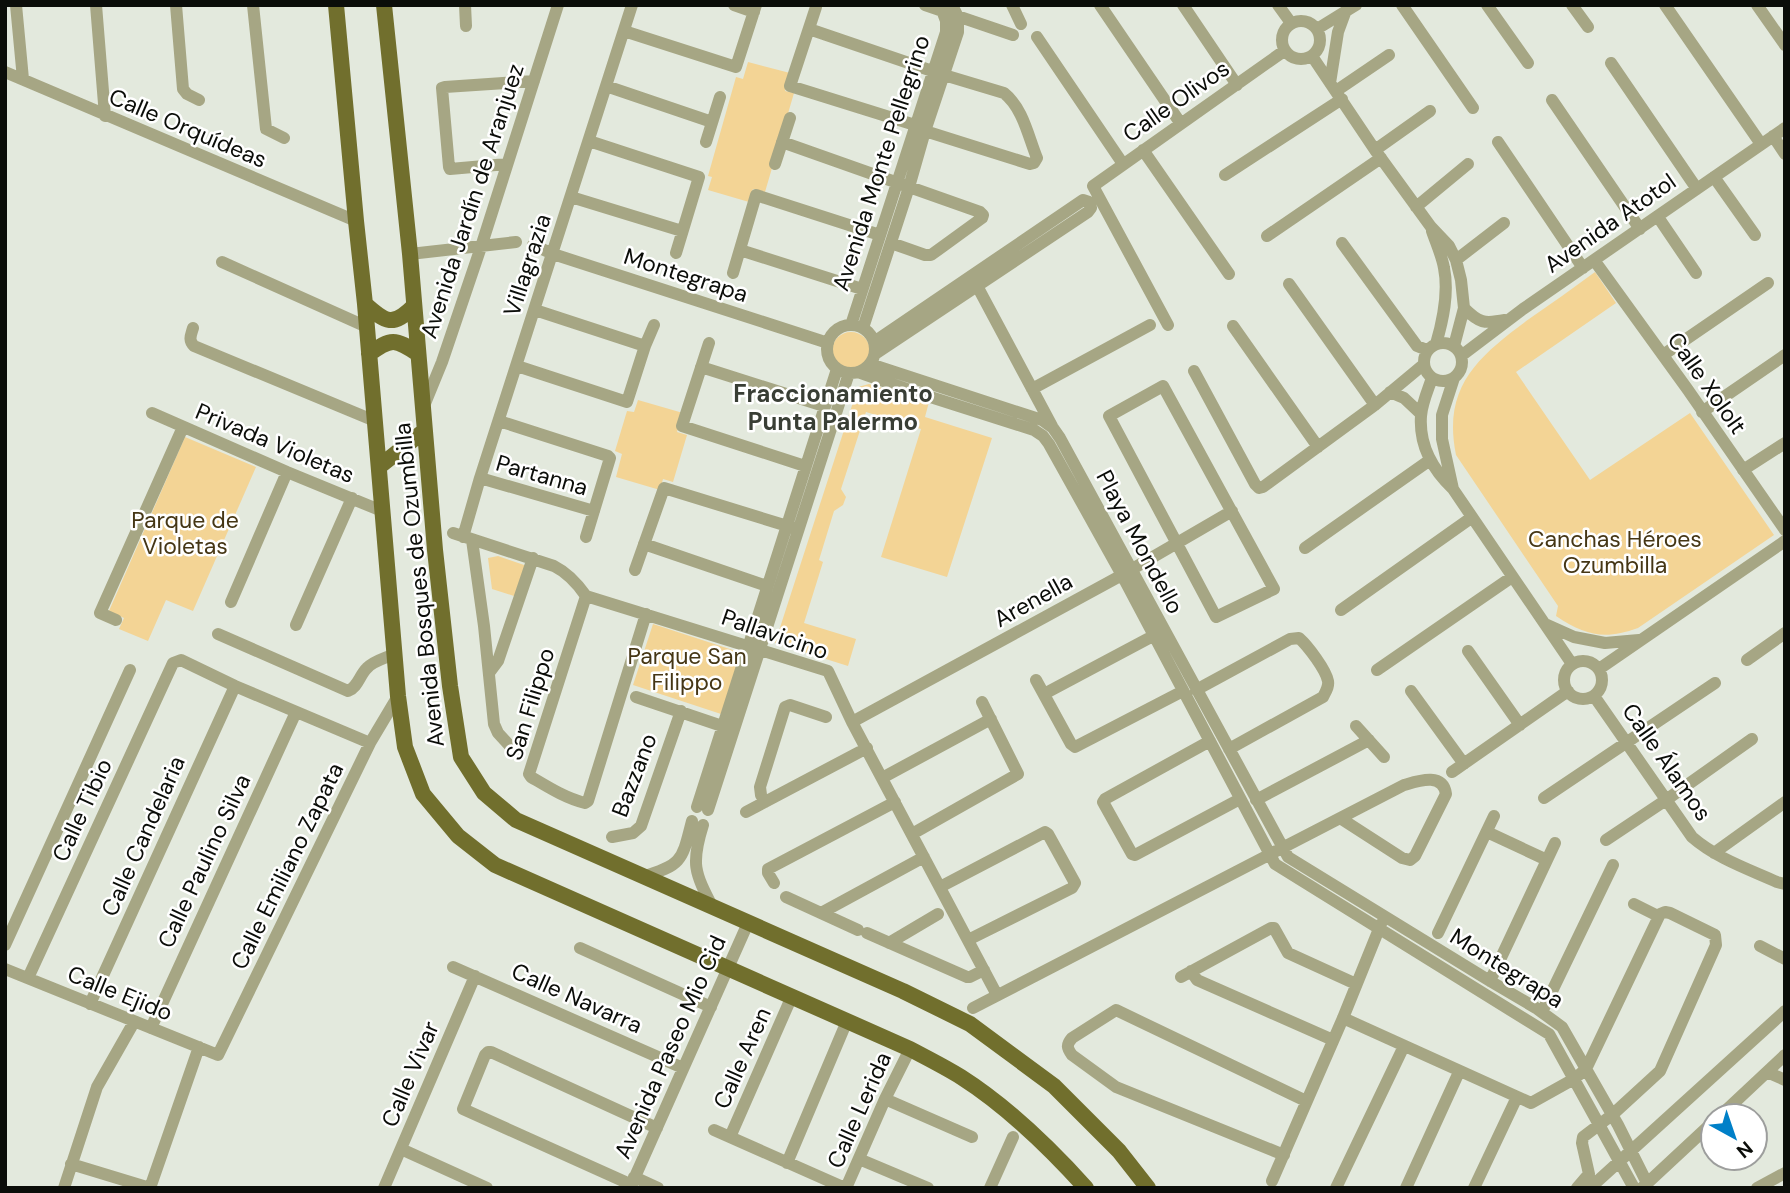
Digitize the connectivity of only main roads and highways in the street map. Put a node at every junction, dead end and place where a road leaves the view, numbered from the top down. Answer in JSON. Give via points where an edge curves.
{"nodes":[{"id":1,"x":335,"y":5,"type":"edge"},
{"id":2,"x":384,"y":5,"type":"edge"},
{"id":3,"x":365,"y":304,"type":"junction"},
{"id":4,"x":414,"y":306,"type":"junction"},
{"id":5,"x":369,"y":354,"type":"junction"},
{"id":6,"x":418,"y":354,"type":"junction"},
{"id":7,"x":424,"y":431,"type":"junction"},
{"id":8,"x":380,"y":466,"type":"junction"},
{"id":9,"x":1086,"y":1188,"type":"edge"},
{"id":10,"x":1148,"y":1188,"type":"edge"}],
"edges":[{"from":1,"to":3,"type":"main road","name":"Avenida Bosques de Ozumbilla"},
{"from":2,"to":4,"type":"main road","name":"Avenida Bosques de Ozumbilla"},
{"from":3,"to":4,"type":"main road","via":[[380,318],[392,321],[403,318]]},
{"from":3,"to":5,"type":"main road","name":"Avenida Bosques de Ozumbilla"},
{"from":4,"to":6,"type":"main road","name":"Avenida Bosques de Ozumbilla"},
{"from":5,"to":6,"type":"main road","via":[[391,341]]},
{"from":5,"to":8,"type":"main road","name":"Avenida Bosques de Ozumbilla"},
{"from":6,"to":7,"type":"main road","name":"Avenida Bosques de Ozumbilla"},
{"from":7,"to":8,"type":"main road"},
{"from":7,"to":10,"type":"main road","name":"Avenida Bosques de Ozumbilla","via":[[461,757],[484,793],[516,820],[970,1024],[1054,1086],[1119,1151]]},
{"from":8,"to":9,"type":"main road","name":"Avenida Bosques de Ozumbilla","via":[[405,747],[423,794],[458,836],[495,865],[909,1049],[962,1077],[1007,1111]]}]}
